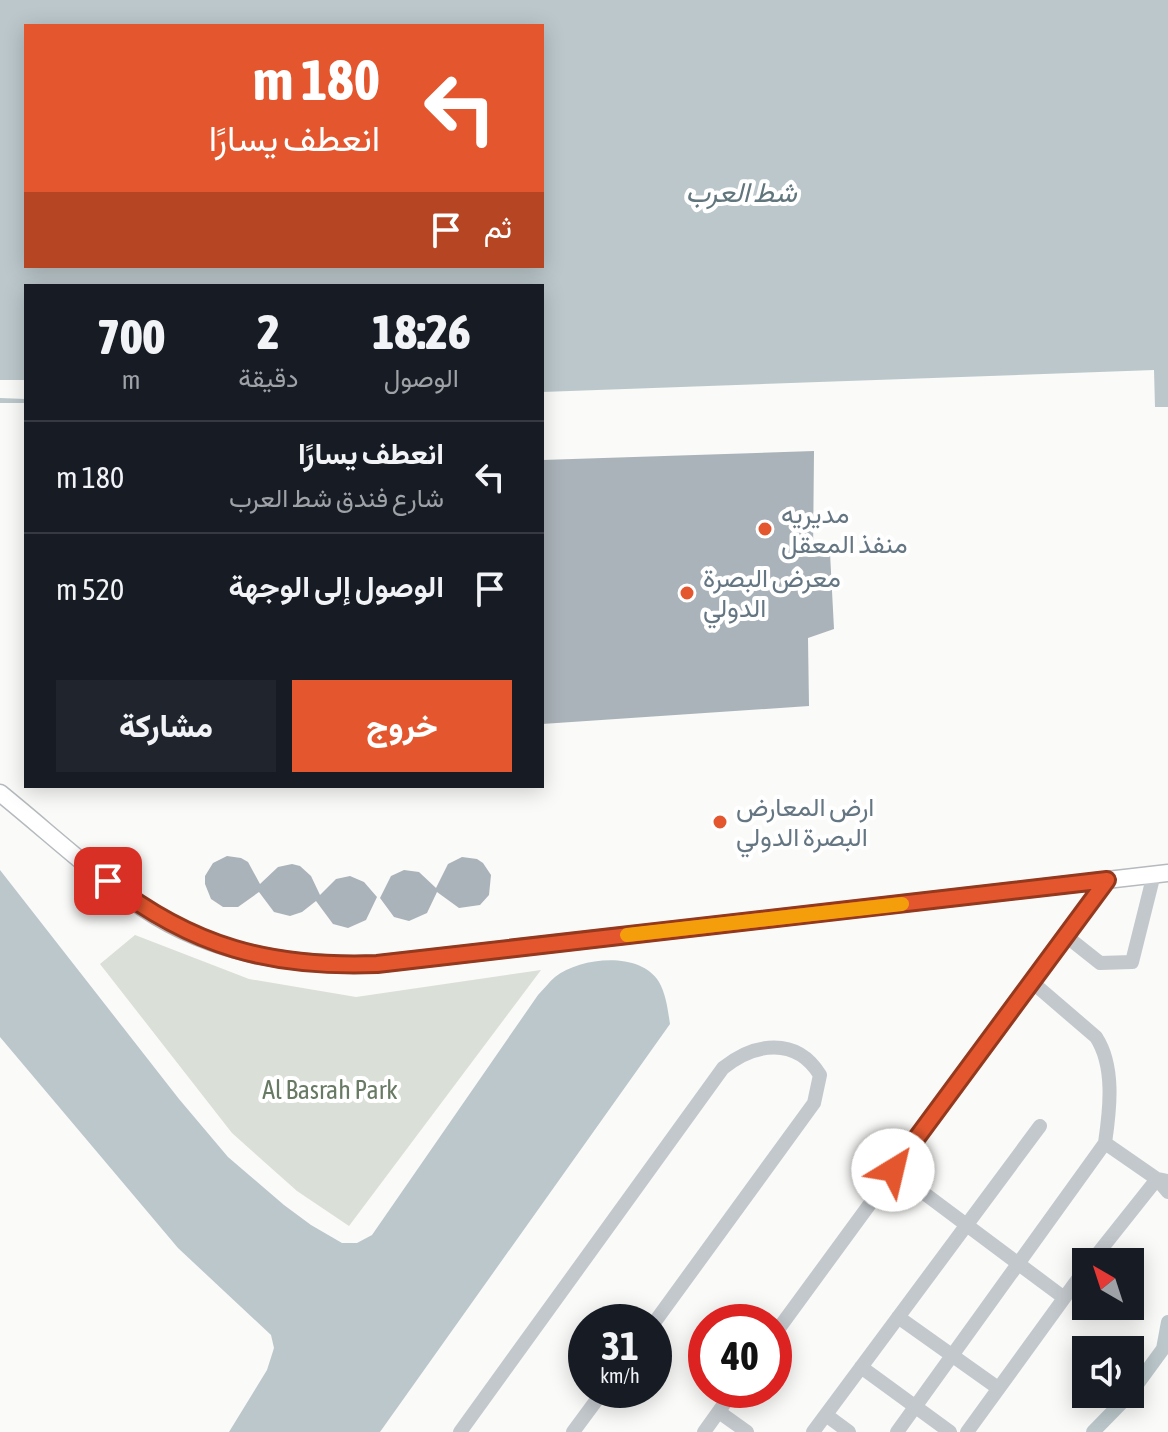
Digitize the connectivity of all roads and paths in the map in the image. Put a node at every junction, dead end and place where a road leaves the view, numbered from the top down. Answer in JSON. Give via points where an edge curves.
{"nodes":[{"id":1,"x":0,"y":793,"type":"edge"},
{"id":2,"x":1161,"y":874,"type":"edge"},
{"id":3,"x":1107,"y":880,"type":"junction"},
{"id":4,"x":1066,"y":936,"type":"junction"},
{"id":5,"x":1032,"y":982,"type":"junction"},
{"id":6,"x":1040,"y":1126,"type":"dead end"},
{"id":7,"x":1105,"y":1143,"type":"junction"},
{"id":8,"x":893,"y":1170,"type":"junction"},
{"id":9,"x":1162,"y":1180,"type":"edge"},
{"id":10,"x":1168,"y":1192,"type":"edge"},
{"id":11,"x":966,"y":1226,"type":"junction"},
{"id":12,"x":1103,"y":1248,"type":"edge"},
{"id":13,"x":1018,"y":1263,"type":"junction"},
{"id":14,"x":1072,"y":1286,"type":"edge"},
{"id":15,"x":1063,"y":1297,"type":"junction"},
{"id":16,"x":668,"y":1304,"type":"edge"},
{"id":17,"x":792,"y":1310,"type":"edge"},
{"id":18,"x":898,"y":1317,"type":"junction"},
{"id":19,"x":952,"y":1355,"type":"junction"},
{"id":20,"x":861,"y":1367,"type":"junction"},
{"id":21,"x":998,"y":1388,"type":"junction"},
{"id":22,"x":915,"y":1407,"type":"junction"},
{"id":23,"x":591,"y":1408,"type":"edge"},
{"id":24,"x":722,"y":1408,"type":"edge"},
{"id":25,"x":719,"y":1412,"type":"junction"},
{"id":26,"x":826,"y":1415,"type":"junction"},
{"id":27,"x":460,"y":1432,"type":"edge"},
{"id":28,"x":573,"y":1432,"type":"edge"},
{"id":29,"x":704,"y":1432,"type":"edge"},
{"id":30,"x":747,"y":1432,"type":"edge"},
{"id":31,"x":813,"y":1432,"type":"edge"},
{"id":32,"x":849,"y":1432,"type":"edge"},
{"id":33,"x":897,"y":1432,"type":"edge"},
{"id":34,"x":950,"y":1432,"type":"edge"},
{"id":35,"x":967,"y":1432,"type":"edge"}],
"edges":[{"from":1,"to":3,"type":"main road","via":[[156,916],[226,947],[327,966]]},
{"from":2,"to":3,"type":"main road"},
{"from":2,"to":4,"type":"street","via":[[1132,962],[1100,963]]},
{"from":3,"to":4,"type":"street"},
{"from":4,"to":5,"type":"street"},
{"from":5,"to":7,"type":"street","via":[[1103,1048],[1108,1061]]},
{"from":5,"to":8,"type":"street"},
{"from":6,"to":11,"type":"street"},
{"from":7,"to":9,"type":"street"},
{"from":7,"to":13,"type":"street"},
{"from":8,"to":11,"type":"street"},
{"from":8,"to":17,"type":"street"},
{"from":9,"to":10,"type":"street"},
{"from":9,"to":12,"type":"street"},
{"from":11,"to":13,"type":"street"},
{"from":11,"to":18,"type":"street"},
{"from":13,"to":15,"type":"street"},
{"from":13,"to":19,"type":"street"},
{"from":14,"to":15,"type":"street"},
{"from":15,"to":21,"type":"street"},
{"from":16,"to":27,"type":"street","via":[[814,1103],[820,1075],[812,1062],[790,1050],[753,1049],[723,1068]]},
{"from":18,"to":19,"type":"street"},
{"from":18,"to":20,"type":"street"},
{"from":19,"to":21,"type":"street"},
{"from":19,"to":22,"type":"street"},
{"from":20,"to":22,"type":"street"},
{"from":20,"to":26,"type":"street"},
{"from":21,"to":35,"type":"street"},
{"from":22,"to":33,"type":"street"},
{"from":22,"to":34,"type":"street"},
{"from":23,"to":28,"type":"street"},
{"from":24,"to":25,"type":"street"},
{"from":25,"to":29,"type":"street"},
{"from":25,"to":30,"type":"street"},
{"from":26,"to":31,"type":"street"},
{"from":26,"to":32,"type":"street"}]}
